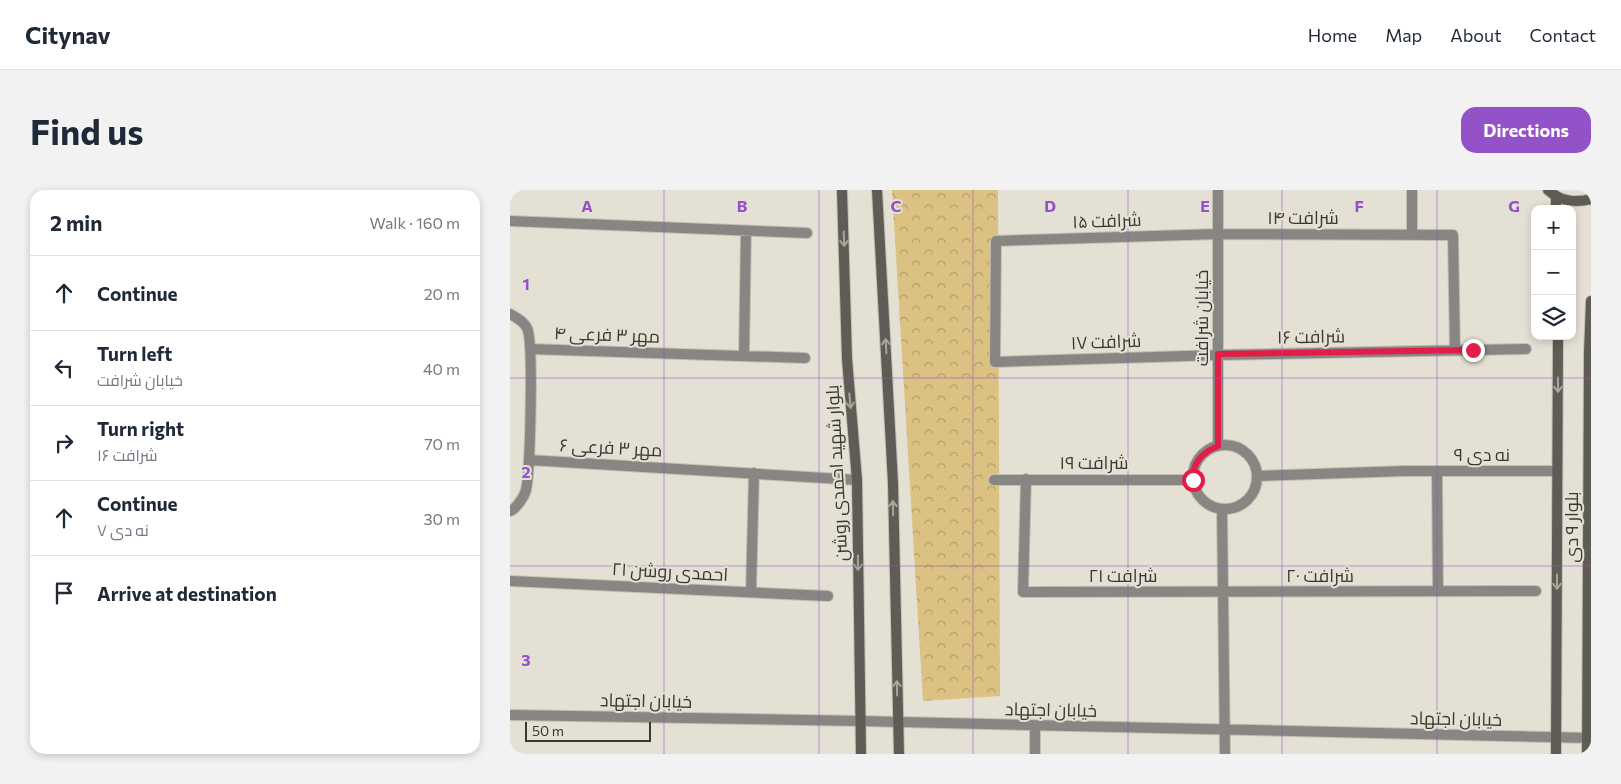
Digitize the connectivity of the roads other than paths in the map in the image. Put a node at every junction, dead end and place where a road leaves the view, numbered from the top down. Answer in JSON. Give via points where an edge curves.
{"nodes":[{"id":1,"x":842,"y":190,"type":"edge"},
{"id":2,"x":877,"y":190,"type":"edge"},
{"id":3,"x":1218,"y":190,"type":"edge"},
{"id":4,"x":1412,"y":190,"type":"edge"},
{"id":5,"x":1552,"y":193,"type":"edge"},
{"id":6,"x":1591,"y":199,"type":"edge"},
{"id":7,"x":510,"y":221,"type":"edge"},
{"id":8,"x":746,"y":231,"type":"junction"},
{"id":9,"x":807,"y":233,"type":"dead end"},
{"id":10,"x":1218,"y":234,"type":"junction"},
{"id":11,"x":1412,"y":235,"type":"junction"},
{"id":12,"x":1591,"y":301,"type":"edge"},
{"id":13,"x":510,"y":314,"type":"edge"},
{"id":14,"x":1558,"y":340,"type":"edge"},
{"id":15,"x":530,"y":349,"type":"junction"},
{"id":16,"x":1526,"y":349,"type":"dead end"},
{"id":17,"x":1455,"y":350,"type":"junction"},
{"id":18,"x":1218,"y":354,"type":"junction"},
{"id":19,"x":744,"y":356,"type":"junction"},
{"id":20,"x":805,"y":358,"type":"dead end"},
{"id":21,"x":995,"y":362,"type":"joint"},
{"id":22,"x":1218,"y":446,"type":"junction"},
{"id":23,"x":529,"y":460,"type":"junction"},
{"id":24,"x":1437,"y":471,"type":"junction"},
{"id":25,"x":1558,"y":471,"type":"junction"},
{"id":26,"x":754,"y":473,"type":"junction"},
{"id":27,"x":1590,"y":473,"type":"edge"},
{"id":28,"x":1257,"y":476,"type":"junction"},
{"id":29,"x":1026,"y":479,"type":"junction"},
{"id":30,"x":857,"y":480,"type":"junction"},
{"id":31,"x":994,"y":480,"type":"dead end"},
{"id":32,"x":1193,"y":480,"type":"junction"},
{"id":33,"x":1222,"y":510,"type":"junction"},
{"id":34,"x":510,"y":511,"type":"edge"},
{"id":35,"x":510,"y":581,"type":"edge"},
{"id":36,"x":1438,"y":591,"type":"junction"},
{"id":37,"x":1536,"y":591,"type":"dead end"},
{"id":38,"x":750,"y":592,"type":"junction"},
{"id":39,"x":1223,"y":592,"type":"junction"},
{"id":40,"x":828,"y":596,"type":"dead end"},
{"id":41,"x":510,"y":715,"type":"edge"},
{"id":42,"x":860,"y":721,"type":"junction"},
{"id":43,"x":898,"y":722,"type":"junction"},
{"id":44,"x":1035,"y":726,"type":"junction"},
{"id":45,"x":1224,"y":730,"type":"junction"},
{"id":46,"x":1556,"y":738,"type":"junction"},
{"id":47,"x":1589,"y":738,"type":"edge"},
{"id":48,"x":862,"y":754,"type":"edge"},
{"id":49,"x":899,"y":754,"type":"edge"},
{"id":50,"x":1035,"y":754,"type":"edge"},
{"id":51,"x":1224,"y":754,"type":"edge"},
{"id":52,"x":1556,"y":754,"type":"edge"},
{"id":53,"x":1587,"y":754,"type":"edge"}],
"edges":[{"from":1,"to":30,"type":"main road","name":"بلوار شهید احمدی روشن","one_way":true,"via":[[847,359]]},
{"from":43,"to":2,"type":"main road","one_way":true,"via":[[893,483]]},
{"from":3,"to":10,"type":"street","name":"خیابان شرافت"},
{"from":4,"to":11,"type":"street"},
{"from":5,"to":6,"type":"main road","via":[[1576,203]]},
{"from":7,"to":8,"type":"street"},
{"from":8,"to":9,"type":"street"},
{"from":8,"to":19,"type":"street"},
{"from":10,"to":11,"type":"street","name":"شرافت ۱۴"},
{"from":10,"to":18,"type":"street","name":"خیابان شرافت"},
{"from":10,"to":21,"type":"street","name":"شرافت ۱۵","via":[[996,241]]},
{"from":11,"to":17,"type":"street","name":"شرافت ۱۴","via":[[1453,235]]},
{"from":12,"to":27,"type":"main road","name":"بلوار ۹ دی"},
{"from":13,"to":15,"type":"street","via":[[528,329]]},
{"from":14,"to":25,"type":"main road","name":"بلوار ۹ دی","one_way":true},
{"from":15,"to":19,"type":"street","name":"مهر ۳ فرعی ۴"},
{"from":15,"to":23,"type":"street"},
{"from":16,"to":17,"type":"street","name":"شرافت ۱۶"},
{"from":17,"to":18,"type":"street","name":"شرافت ۱۶"},
{"from":18,"to":21,"type":"street","name":"شرافت ۱۷"},
{"from":18,"to":22,"type":"street","name":"خیابان شرافت"},
{"from":19,"to":20,"type":"street","name":"مهر ۳ فرعی ۴"},
{"from":22,"to":28,"type":"street","via":[[1230,445],[1244,452],[1255,465]]},
{"from":22,"to":32,"type":"street","via":[[1200,456]]},
{"from":23,"to":26,"type":"street","name":"مهر ۳ فرعی ۶"},
{"from":23,"to":34,"type":"street","via":[[526,492]]},
{"from":24,"to":25,"type":"street","name":"نه دی ۹"},
{"from":24,"to":28,"type":"street","name":"نه دی ۹"},
{"from":24,"to":36,"type":"street"},
{"from":25,"to":46,"type":"main road","name":"بلوار ۹ دی","one_way":true},
{"from":26,"to":30,"type":"street","name":"مهر ۳ فرعی ۶"},
{"from":26,"to":38,"type":"street"},
{"from":27,"to":47,"type":"main road","name":"بلوار ۹ دی"},
{"from":28,"to":33,"type":"street","via":[[1251,497]]},
{"from":29,"to":31,"type":"street","name":"شرافت ۱۹"},
{"from":29,"to":32,"type":"street","name":"شرافت ۱۹"},
{"from":29,"to":39,"type":"street","name":"شرافت ۲۱","via":[[1023,592]]},
{"from":30,"to":42,"type":"main road","name":"بلوار شهید احمدی روشن","one_way":true},
{"from":32,"to":33,"type":"street","via":[[1197,494],[1204,502]]},
{"from":33,"to":39,"type":"street"},
{"from":35,"to":38,"type":"street","name":"احمدی روشن ۲۱"},
{"from":36,"to":37,"type":"street","name":"شرافت ۲۰"},
{"from":36,"to":39,"type":"street","name":"شرافت ۲۰"},
{"from":38,"to":40,"type":"street","name":"احمدی روشن ۲۱"},
{"from":39,"to":45,"type":"street"},
{"from":41,"to":42,"type":"street","name":"خیابان اجتهاد"},
{"from":42,"to":43,"type":"street","name":"خیابان اجتهاد"},
{"from":42,"to":48,"type":"main road","name":"بلوار شهید احمدی روشن"},
{"from":43,"to":44,"type":"street","name":"خیابان اجتهاد"},
{"from":43,"to":49,"type":"main road"},
{"from":44,"to":45,"type":"street","name":"خیابان اجتهاد"},
{"from":44,"to":50,"type":"street"},
{"from":45,"to":46,"type":"street","name":"خیابان اجتهاد"},
{"from":45,"to":51,"type":"street"},
{"from":46,"to":47,"type":"street","name":"خیابان اجتهاد"},
{"from":46,"to":52,"type":"main road","name":"بلوار ۹ دی"},
{"from":47,"to":53,"type":"main road","name":"بلوار ۹ دی"}]}
